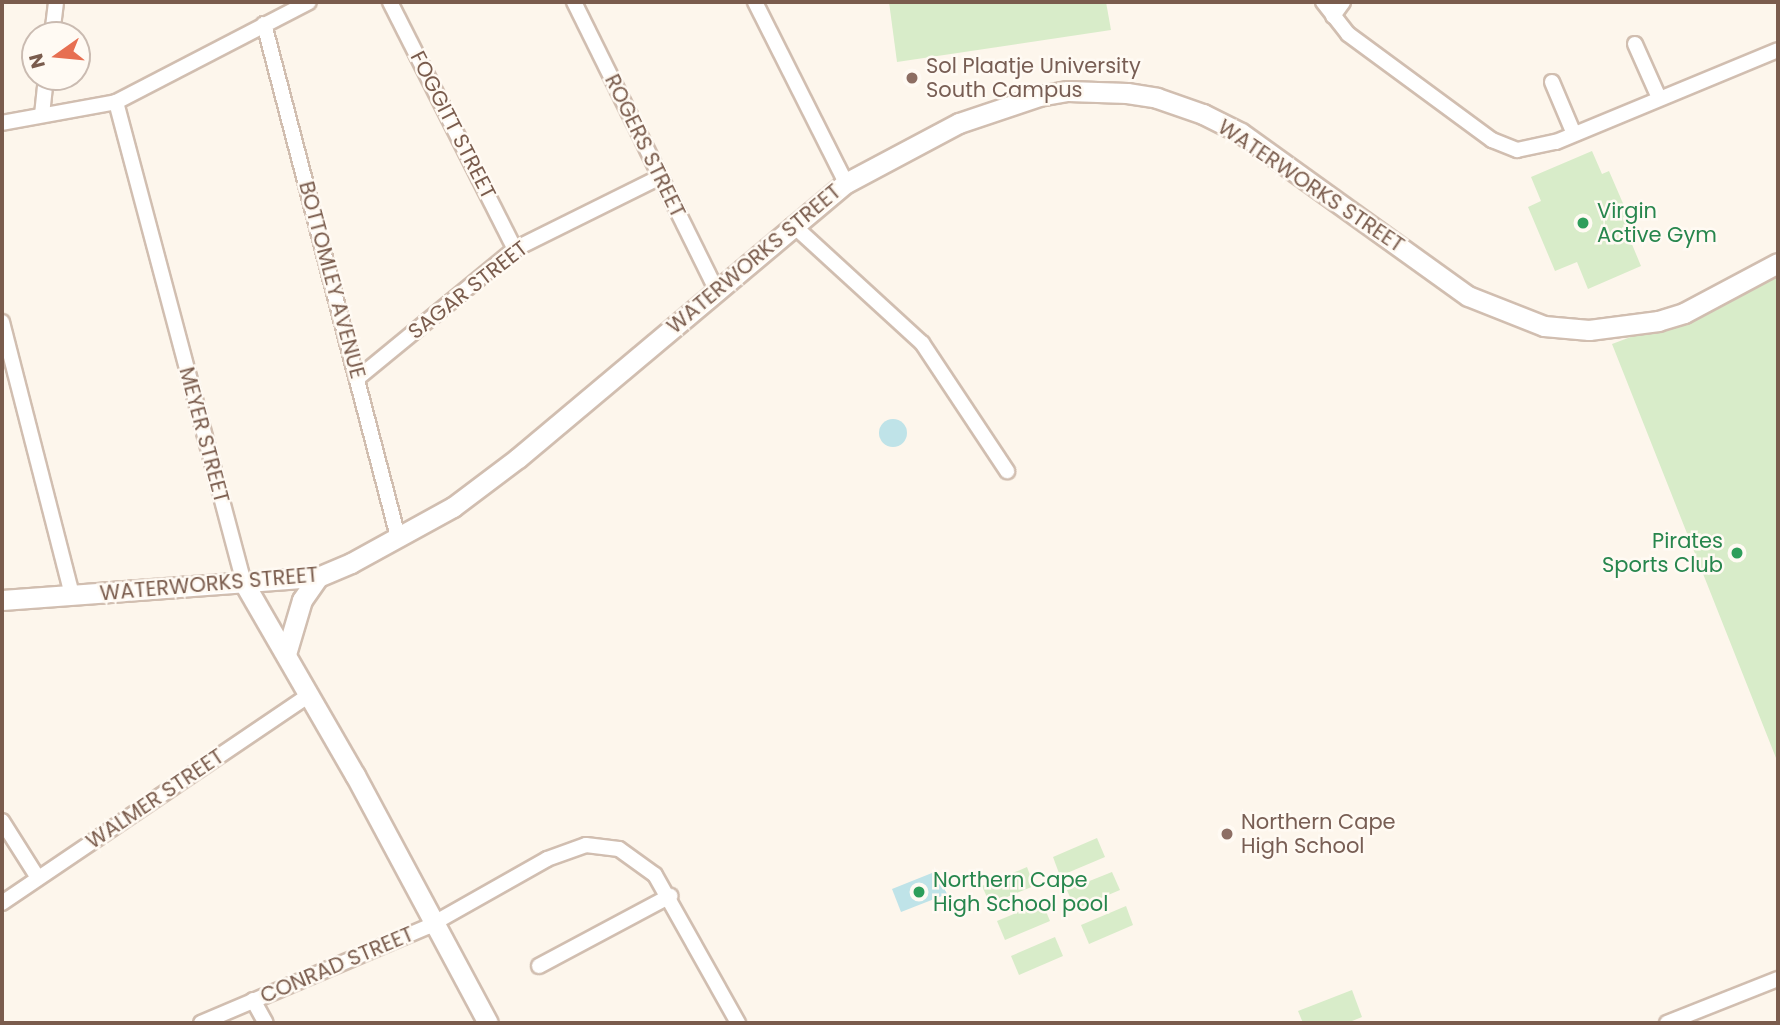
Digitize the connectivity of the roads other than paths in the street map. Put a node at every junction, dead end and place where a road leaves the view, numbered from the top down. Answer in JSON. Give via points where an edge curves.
{"nodes":[{"id":1,"x":56,"y":2,"type":"edge"},
{"id":2,"x":390,"y":2,"type":"edge"},
{"id":3,"x":574,"y":2,"type":"edge"},
{"id":4,"x":755,"y":2,"type":"edge"},
{"id":5,"x":1323,"y":2,"type":"edge"},
{"id":6,"x":1343,"y":2,"type":"edge"},
{"id":7,"x":301,"y":4,"type":"edge"},
{"id":8,"x":1333,"y":16,"type":"junction"},
{"id":9,"x":54,"y":21,"type":"edge"},
{"id":10,"x":264,"y":24,"type":"junction"},
{"id":11,"x":1635,"y":44,"type":"dead end"},
{"id":12,"x":1778,"y":50,"type":"edge"},
{"id":13,"x":1552,"y":82,"type":"dead end"},
{"id":14,"x":44,"y":91,"type":"edge"},
{"id":15,"x":1659,"y":99,"type":"junction"},
{"id":16,"x":116,"y":102,"type":"junction"},
{"id":17,"x":41,"y":115,"type":"junction"},
{"id":18,"x":2,"y":123,"type":"edge"},
{"id":19,"x":1574,"y":134,"type":"junction"},
{"id":20,"x":660,"y":177,"type":"junction"},
{"id":21,"x":846,"y":183,"type":"junction"},
{"id":22,"x":793,"y":225,"type":"junction"},
{"id":23,"x":515,"y":249,"type":"junction"},
{"id":24,"x":1778,"y":263,"type":"edge"},
{"id":25,"x":717,"y":291,"type":"junction"},
{"id":26,"x":2,"y":321,"type":"edge"},
{"id":27,"x":7,"y":363,"type":"edge"},
{"id":28,"x":358,"y":378,"type":"junction"},
{"id":29,"x":1007,"y":471,"type":"dead end"},
{"id":30,"x":398,"y":537,"type":"junction"},
{"id":31,"x":318,"y":577,"type":"junction"},
{"id":32,"x":244,"y":583,"type":"junction"},
{"id":33,"x":72,"y":596,"type":"junction"},
{"id":34,"x":2,"y":600,"type":"edge"},
{"id":35,"x":286,"y":654,"type":"junction"},
{"id":36,"x":308,"y":696,"type":"junction"},
{"id":37,"x":2,"y":821,"type":"edge"},
{"id":38,"x":38,"y":878,"type":"junction"},
{"id":39,"x":670,"y":896,"type":"junction"},
{"id":40,"x":2,"y":903,"type":"edge"},
{"id":41,"x":430,"y":925,"type":"junction"},
{"id":42,"x":539,"y":966,"type":"dead end"},
{"id":43,"x":1778,"y":979,"type":"edge"},
{"id":44,"x":253,"y":1000,"type":"junction"},
{"id":45,"x":201,"y":1023,"type":"edge"},
{"id":46,"x":266,"y":1023,"type":"edge"},
{"id":47,"x":478,"y":1023,"type":"edge"},
{"id":48,"x":488,"y":1023,"type":"edge"},
{"id":49,"x":738,"y":1023,"type":"edge"},
{"id":50,"x":1667,"y":1023,"type":"edge"}],
"edges":[{"from":1,"to":9,"type":"street"},
{"from":2,"to":23,"type":"street","name":"FOGGITT STREET"},
{"from":3,"to":20,"type":"street","name":"ROGERS STREET"},
{"from":4,"to":21,"type":"street"},
{"from":5,"to":8,"type":"street"},
{"from":6,"to":8,"type":"street"},
{"from":7,"to":10,"type":"street"},
{"from":8,"to":19,"type":"street","via":[[1348,34],[1499,143],[1527,150]]},
{"from":10,"to":16,"type":"street"},
{"from":10,"to":28,"type":"street","name":"BOTTOMLEY AVENUE"},
{"from":11,"to":15,"type":"street"},
{"from":12,"to":15,"type":"street"},
{"from":13,"to":19,"type":"street"},
{"from":14,"to":17,"type":"street"},
{"from":15,"to":19,"type":"street"},
{"from":16,"to":17,"type":"street"},
{"from":16,"to":32,"type":"street","name":"MEYER STREET"},
{"from":17,"to":18,"type":"street"},
{"from":20,"to":23,"type":"street","name":"SAGAR STREET"},
{"from":20,"to":25,"type":"street","name":"ROGERS STREET"},
{"from":21,"to":22,"type":"street","name":"WATERWORKS STREET"},
{"from":21,"to":24,"type":"street","name":"WATERWORKS STREET","via":[[1002,106],[1068,91],[1127,93],[1157,97],[1241,133],[1468,296],[1544,326],[1589,330],[1658,321],[1684,313]]},
{"from":22,"to":25,"type":"street","name":"WATERWORKS STREET"},
{"from":22,"to":29,"type":"street","via":[[922,343]]},
{"from":23,"to":28,"type":"street","name":"SAGAR STREET"},
{"from":25,"to":30,"type":"street","name":"WATERWORKS STREET","via":[[518,458],[453,506]]},
{"from":26,"to":27,"type":"street"},
{"from":27,"to":33,"type":"street"},
{"from":28,"to":30,"type":"street","name":"BOTTOMLEY AVENUE"},
{"from":30,"to":31,"type":"street","name":"WATERWORKS STREET"},
{"from":31,"to":32,"type":"street","name":"WATERWORKS STREET"},
{"from":31,"to":35,"type":"street","via":[[302,600]]},
{"from":32,"to":33,"type":"street","name":"WATERWORKS STREET"},
{"from":32,"to":35,"type":"street","name":"MEYER STREET"},
{"from":33,"to":34,"type":"street","name":"WATERWORKS STREET"},
{"from":35,"to":36,"type":"street","name":"MEYER STREET"},
{"from":36,"to":38,"type":"street","name":"WALMER STREET"},
{"from":36,"to":41,"type":"street","name":"MEYER STREET"},
{"from":37,"to":38,"type":"street"},
{"from":38,"to":40,"type":"street","name":"WALMER STREET"},
{"from":39,"to":41,"type":"street","name":"CONRAD STREET","via":[[636,858],[619,849],[586,845],[547,859]]},
{"from":39,"to":42,"type":"street"},
{"from":39,"to":49,"type":"street","name":"CONRAD STREET"},
{"from":41,"to":44,"type":"street","name":"CONRAD STREET"},
{"from":41,"to":47,"type":"street","name":"MEYER STREET"},
{"from":41,"to":48,"type":"street","name":"MEYER STREET"},
{"from":43,"to":50,"type":"street"},
{"from":44,"to":45,"type":"street","name":"CONRAD STREET"},
{"from":44,"to":46,"type":"street"}]}
